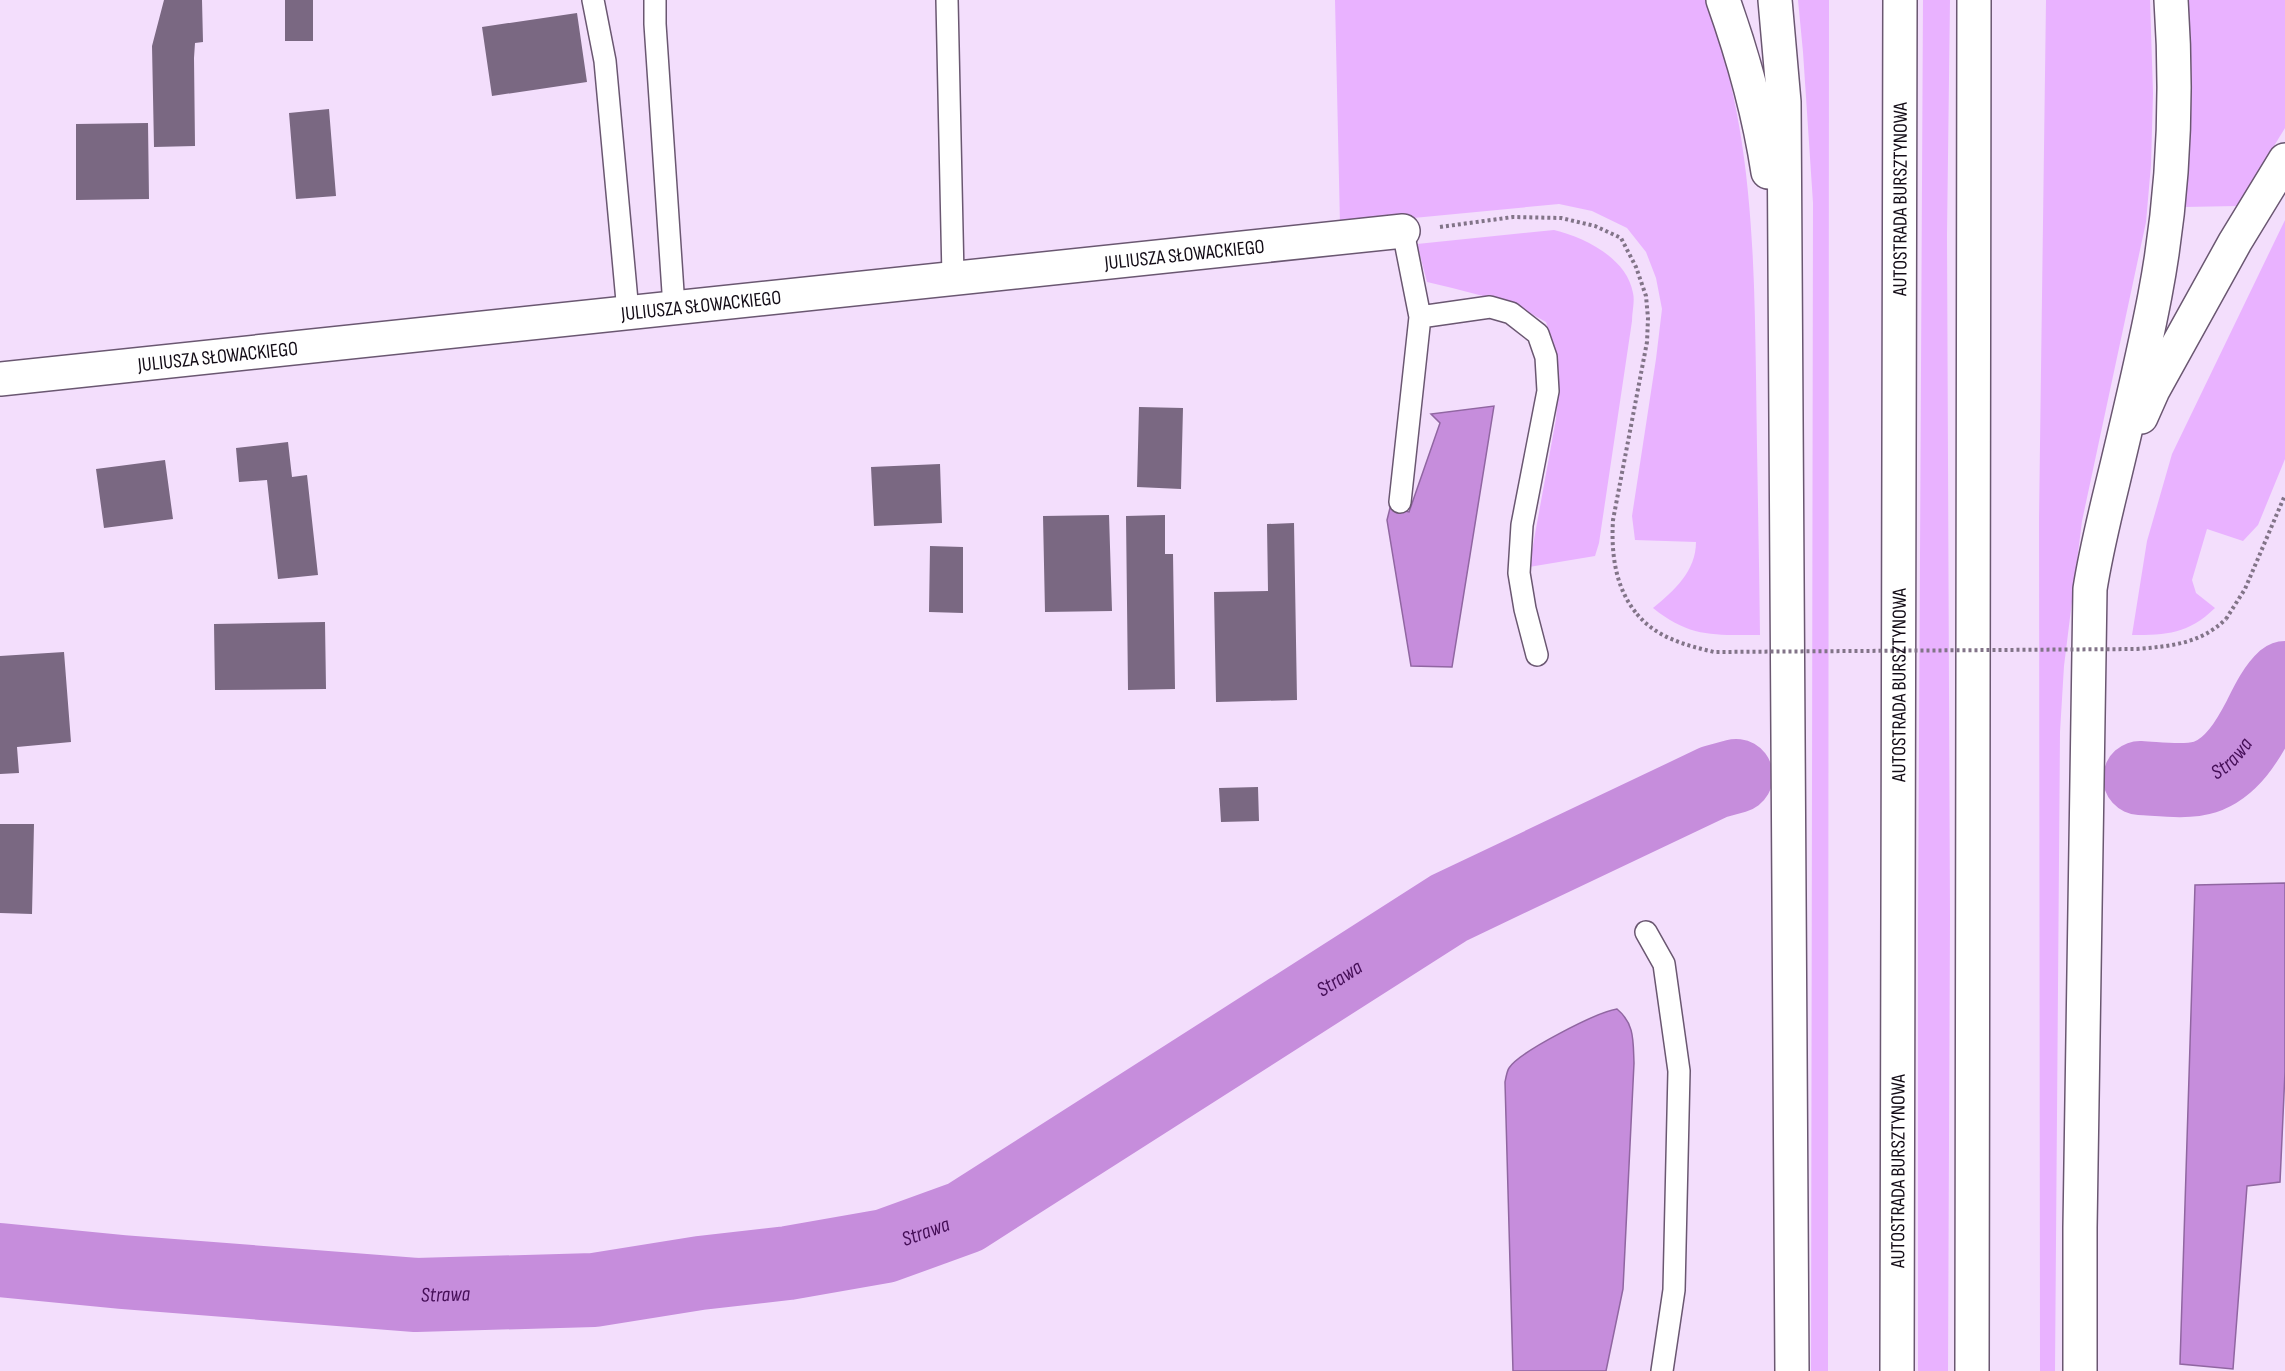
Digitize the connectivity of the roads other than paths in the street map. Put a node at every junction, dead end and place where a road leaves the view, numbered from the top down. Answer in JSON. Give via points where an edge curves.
{"nodes":[{"id":1,"x":593,"y":0,"type":"edge"},
{"id":2,"x":655,"y":0,"type":"edge"},
{"id":3,"x":947,"y":0,"type":"edge"},
{"id":4,"x":1723,"y":0,"type":"edge"},
{"id":5,"x":1775,"y":0,"type":"edge"},
{"id":6,"x":1900,"y":0,"type":"edge"},
{"id":7,"x":1974,"y":0,"type":"edge"},
{"id":8,"x":2171,"y":0,"type":"edge"},
{"id":9,"x":2285,"y":160,"type":"edge"},
{"id":10,"x":1403,"y":231,"type":"joint"},
{"id":11,"x":953,"y":277,"type":"junction"},
{"id":12,"x":1785,"y":286,"type":"junction"},
{"id":13,"x":674,"y":307,"type":"junction"},
{"id":14,"x":628,"y":312,"type":"junction"},
{"id":15,"x":1420,"y":317,"type":"junction"},
{"id":16,"x":0,"y":379,"type":"edge"},
{"id":17,"x":2113,"y":482,"type":"junction"},
{"id":18,"x":1400,"y":502,"type":"dead end"},
{"id":19,"x":1537,"y":655,"type":"dead end"},
{"id":20,"x":1646,"y":932,"type":"dead end"},
{"id":21,"x":1662,"y":1371,"type":"edge"},
{"id":22,"x":1792,"y":1371,"type":"edge"},
{"id":23,"x":1897,"y":1371,"type":"edge"},
{"id":24,"x":1972,"y":1371,"type":"edge"},
{"id":25,"x":2080,"y":1371,"type":"edge"}],
"edges":[{"from":1,"to":14,"type":"lane","via":[[605,61]]},
{"from":2,"to":13,"type":"lane"},
{"from":3,"to":11,"type":"lane"},
{"from":4,"to":12,"type":"main road","via":[[1739,44],[1762,135]]},
{"from":5,"to":12,"type":"main road","via":[[1784,102]]},
{"from":6,"to":23,"type":"main road","name":"AUTOSTRADA BURSZTYNOWA"},
{"from":7,"to":24,"type":"main road"},
{"from":8,"to":17,"type":"main road","via":[[2176,80],[2173,175],[2155,295]]},
{"from":9,"to":17,"type":"main road","via":[[2153,390]]},
{"from":10,"to":11,"type":"main road","name":"JULIUSZA SŁOWACKIEGO"},
{"from":10,"to":15,"type":"lane"},
{"from":11,"to":13,"type":"main road","name":"JULIUSZA SŁOWACKIEGO"},
{"from":12,"to":22,"type":"main road"},
{"from":13,"to":14,"type":"main road","name":"JULIUSZA SŁOWACKIEGO"},
{"from":14,"to":16,"type":"main road","name":"JULIUSZA SŁOWACKIEGO"},
{"from":15,"to":18,"type":"lane"},
{"from":15,"to":19,"type":"lane","via":[[1490,307],[1511,312],[1538,334],[1546,357],[1548,391],[1522,525],[1519,573]]},
{"from":17,"to":25,"type":"main road","via":[[2090,589]]},
{"from":20,"to":21,"type":"lane","via":[[1664,964],[1679,1071],[1674,1290]]}]}
